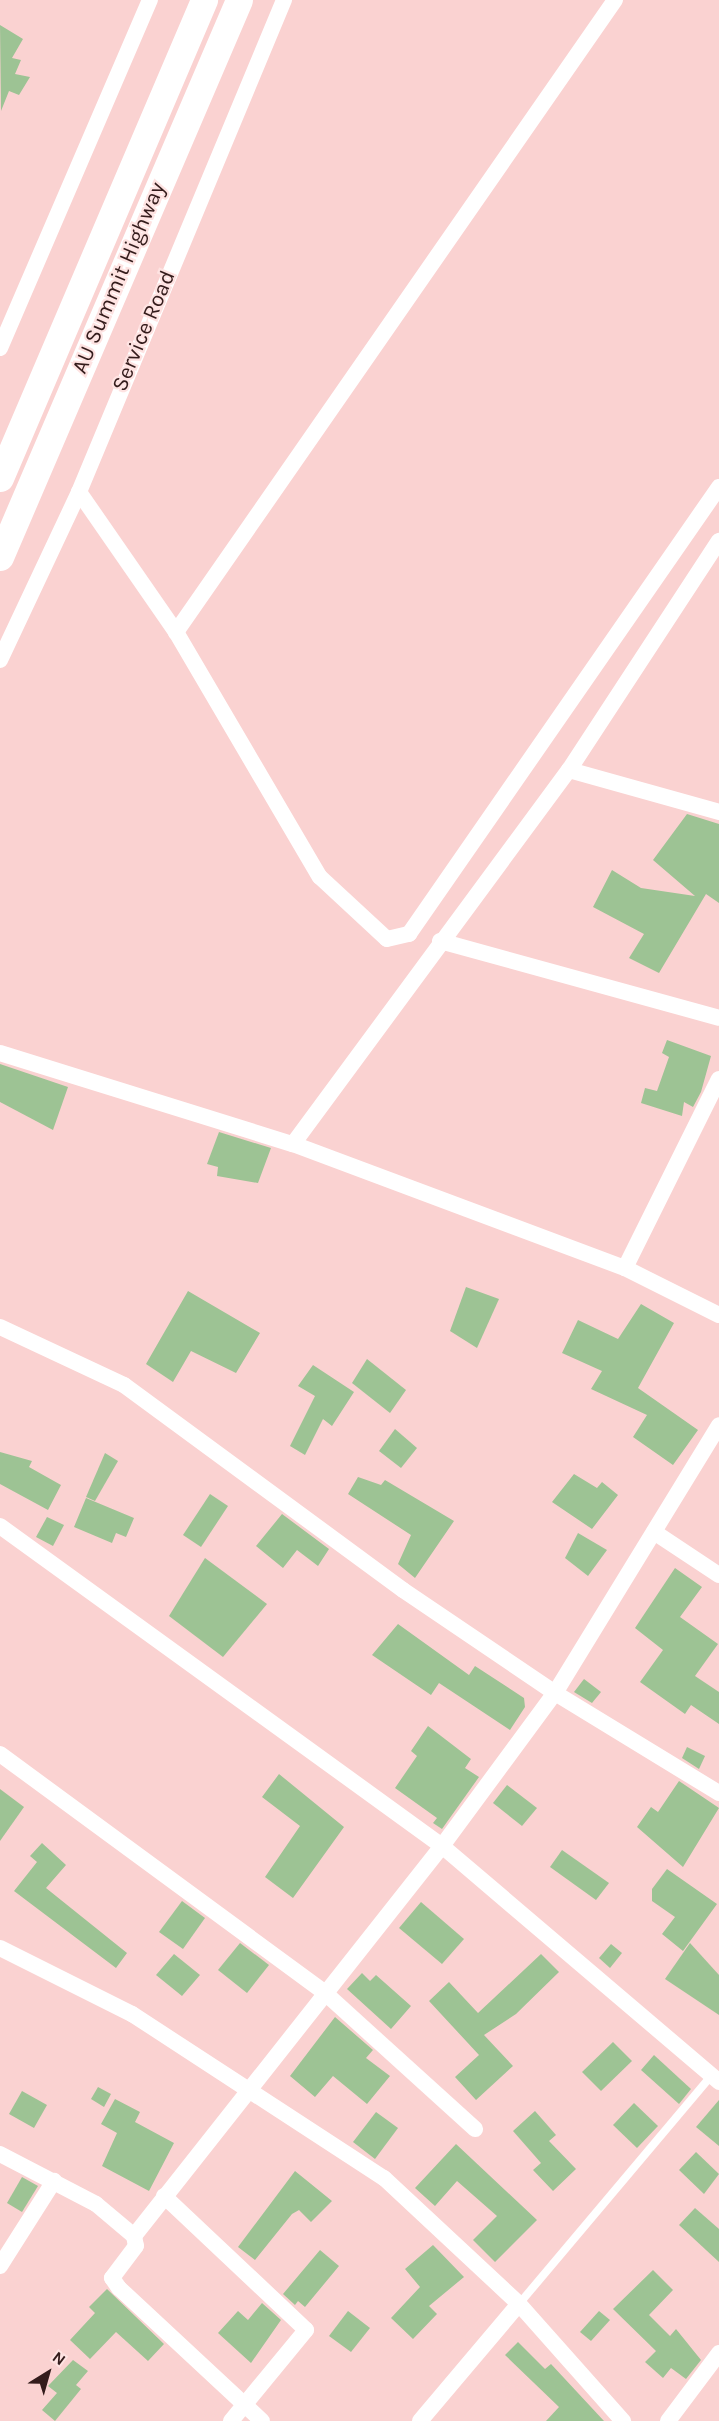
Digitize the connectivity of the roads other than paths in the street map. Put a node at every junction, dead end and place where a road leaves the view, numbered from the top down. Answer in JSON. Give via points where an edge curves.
{"nodes":[{"id":1,"x":150,"y":0,"type":"edge"},
{"id":2,"x":204,"y":0,"type":"edge"},
{"id":3,"x":239,"y":0,"type":"edge"},
{"id":4,"x":284,"y":0,"type":"edge"},
{"id":5,"x":615,"y":0,"type":"edge"},
{"id":6,"x":0,"y":348,"type":"edge"},
{"id":7,"x":0,"y":478,"type":"edge"},
{"id":8,"x":719,"y":487,"type":"edge"},
{"id":9,"x":79,"y":492,"type":"junction"},
{"id":10,"x":719,"y":541,"type":"edge"},
{"id":11,"x":0,"y":557,"type":"edge"},
{"id":12,"x":176,"y":632,"type":"junction"},
{"id":13,"x":0,"y":660,"type":"edge"},
{"id":14,"x":569,"y":770,"type":"junction"},
{"id":15,"x":719,"y":812,"type":"edge"},
{"id":16,"x":440,"y":941,"type":"junction"},
{"id":17,"x":719,"y":1018,"type":"edge"},
{"id":18,"x":0,"y":1053,"type":"edge"},
{"id":19,"x":719,"y":1079,"type":"edge"},
{"id":20,"x":293,"y":1144,"type":"junction"},
{"id":21,"x":625,"y":1268,"type":"junction"},
{"id":22,"x":719,"y":1315,"type":"edge"},
{"id":23,"x":0,"y":1328,"type":"edge"},
{"id":24,"x":719,"y":1425,"type":"edge"},
{"id":25,"x":0,"y":1526,"type":"edge"},
{"id":26,"x":654,"y":1532,"type":"junction"},
{"id":27,"x":719,"y":1575,"type":"edge"},
{"id":28,"x":555,"y":1693,"type":"junction"},
{"id":29,"x":0,"y":1754,"type":"edge"},
{"id":30,"x":719,"y":1793,"type":"edge"},
{"id":31,"x":442,"y":1846,"type":"junction"},
{"id":32,"x":0,"y":1948,"type":"edge"},
{"id":33,"x":324,"y":1992,"type":"junction"},
{"id":34,"x":716,"y":2075,"type":"edge"},
{"id":35,"x":248,"y":2087,"type":"junction"},
{"id":36,"x":475,"y":2129,"type":"dead end"},
{"id":37,"x":0,"y":2154,"type":"edge"},
{"id":38,"x":54,"y":2181,"type":"junction"},
{"id":39,"x":164,"y":2196,"type":"junction"},
{"id":40,"x":134,"y":2236,"type":"junction"},
{"id":41,"x":0,"y":2266,"type":"edge"},
{"id":42,"x":519,"y":2304,"type":"junction"},
{"id":43,"x":719,"y":2355,"type":"edge"},
{"id":44,"x":244,"y":2405,"type":"junction"},
{"id":45,"x":231,"y":2421,"type":"edge"},
{"id":46,"x":262,"y":2421,"type":"edge"},
{"id":47,"x":420,"y":2421,"type":"edge"},
{"id":48,"x":623,"y":2421,"type":"edge"},
{"id":49,"x":668,"y":2421,"type":"edge"}],
"edges":[{"from":1,"to":6,"type":"street"},
{"from":2,"to":7,"type":"main road","name":"AU Summit Highway"},
{"from":3,"to":11,"type":"main road","name":"AU Summit Highway"},
{"from":4,"to":9,"type":"street","name":"Service Road"},
{"from":5,"to":12,"type":"street"},
{"from":8,"to":12,"type":"street","via":[[409,934],[387,939],[320,877]]},
{"from":9,"to":12,"type":"street"},
{"from":9,"to":13,"type":"street","name":"Service Road"},
{"from":10,"to":14,"type":"street"},
{"from":14,"to":15,"type":"street"},
{"from":14,"to":16,"type":"street"},
{"from":16,"to":17,"type":"street"},
{"from":16,"to":20,"type":"street"},
{"from":18,"to":20,"type":"street"},
{"from":19,"to":21,"type":"street"},
{"from":20,"to":21,"type":"street"},
{"from":21,"to":22,"type":"street"},
{"from":23,"to":28,"type":"street","via":[[124,1385],[403,1590]]},
{"from":24,"to":26,"type":"street"},
{"from":25,"to":31,"type":"street"},
{"from":26,"to":27,"type":"street"},
{"from":26,"to":28,"type":"street"},
{"from":28,"to":30,"type":"street"},
{"from":28,"to":31,"type":"street"},
{"from":29,"to":33,"type":"street"},
{"from":31,"to":33,"type":"street"},
{"from":31,"to":34,"type":"street"},
{"from":32,"to":35,"type":"street","via":[[132,2014]]},
{"from":33,"to":35,"type":"street"},
{"from":33,"to":36,"type":"street"},
{"from":34,"to":42,"type":"lane"},
{"from":35,"to":39,"type":"street"},
{"from":35,"to":42,"type":"street","via":[[384,2178]]},
{"from":37,"to":38,"type":"street"},
{"from":38,"to":40,"type":"street","via":[[96,2204]]},
{"from":38,"to":41,"type":"street"},
{"from":39,"to":40,"type":"street"},
{"from":39,"to":44,"type":"street","via":[[304,2324],[304,2339]]},
{"from":40,"to":44,"type":"street","via":[[136,2246],[112,2278]]},
{"from":42,"to":47,"type":"street"},
{"from":42,"to":48,"type":"street"},
{"from":43,"to":49,"type":"street"},
{"from":44,"to":45,"type":"street"},
{"from":44,"to":46,"type":"street"}]}
